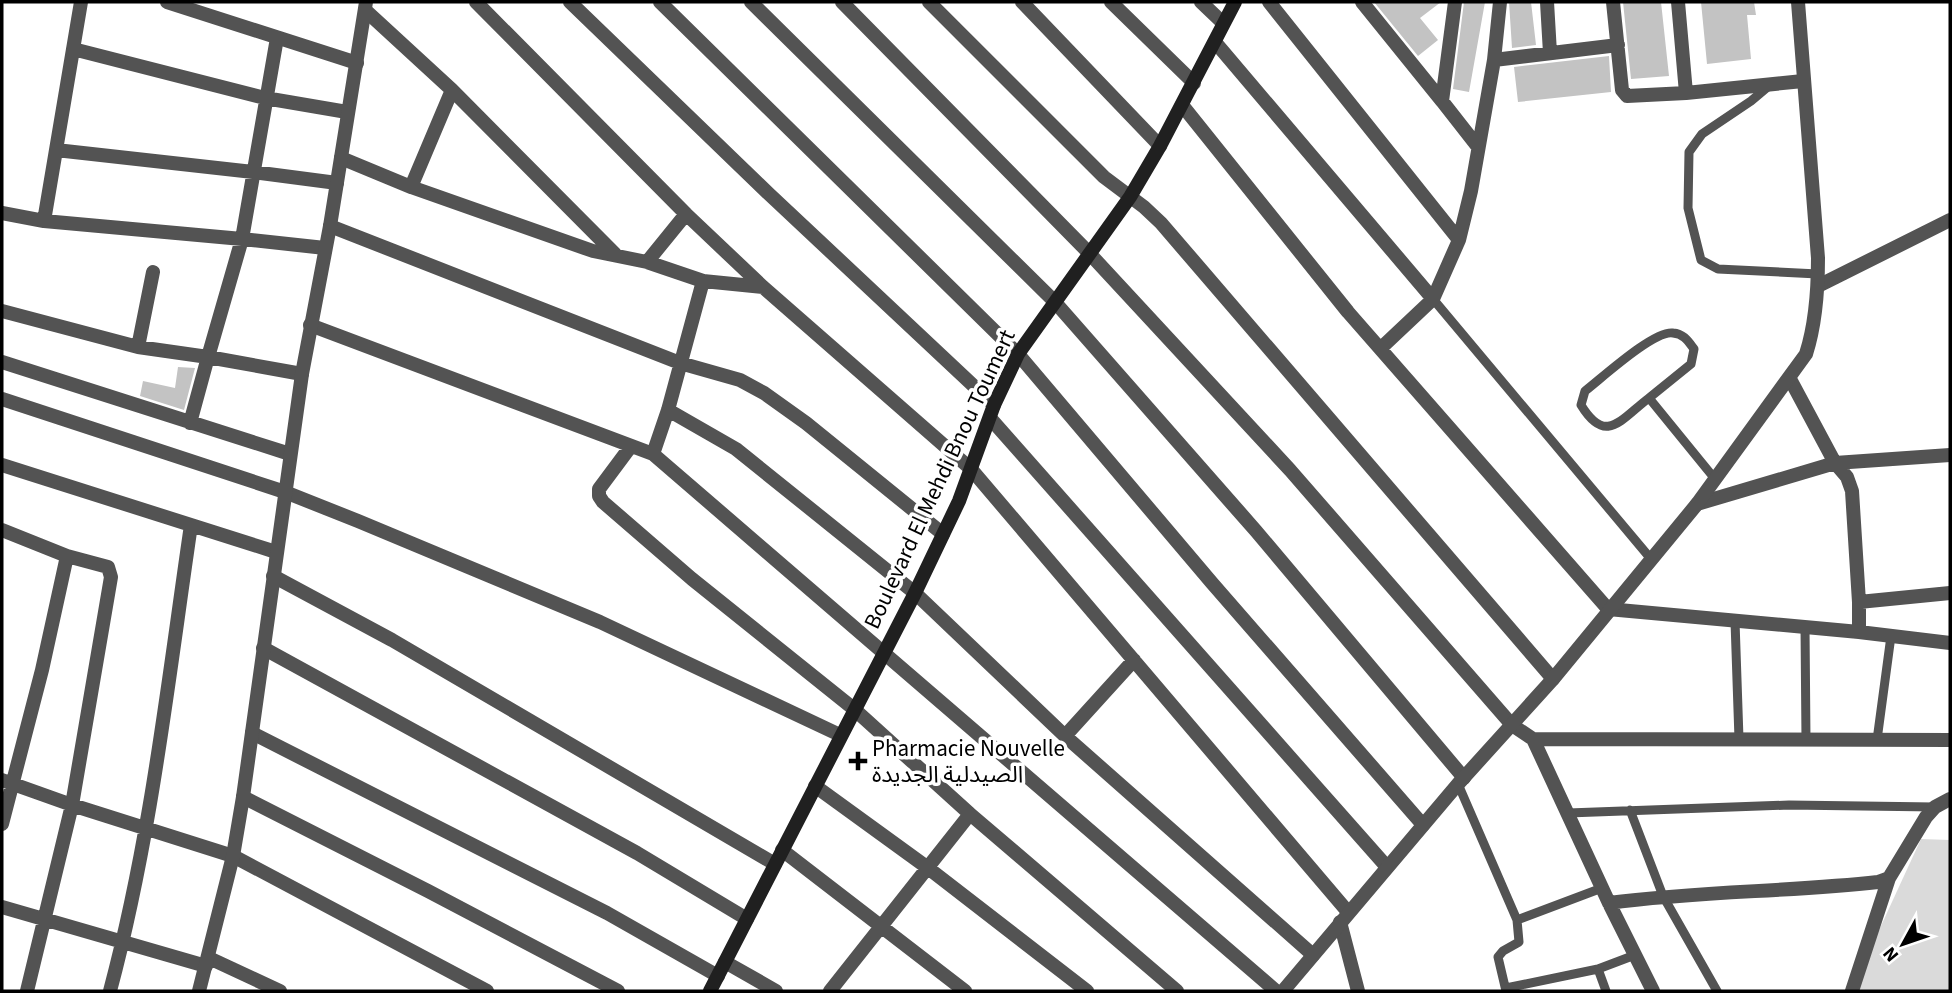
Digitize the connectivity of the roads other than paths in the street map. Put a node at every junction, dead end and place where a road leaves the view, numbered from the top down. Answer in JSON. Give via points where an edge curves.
{"nodes":[{"id":1,"x":81,"y":2,"type":"edge"},
{"id":2,"x":167,"y":2,"type":"edge"},
{"id":3,"x":476,"y":2,"type":"edge"},
{"id":4,"x":570,"y":2,"type":"edge"},
{"id":5,"x":660,"y":2,"type":"edge"},
{"id":6,"x":751,"y":2,"type":"edge"},
{"id":7,"x":842,"y":2,"type":"edge"},
{"id":8,"x":929,"y":2,"type":"edge"},
{"id":9,"x":1022,"y":2,"type":"edge"},
{"id":10,"x":1111,"y":2,"type":"edge"},
{"id":11,"x":1201,"y":2,"type":"edge"},
{"id":12,"x":1235,"y":2,"type":"edge"},
{"id":13,"x":1269,"y":2,"type":"edge"},
{"id":14,"x":1362,"y":2,"type":"edge"},
{"id":15,"x":1500,"y":2,"type":"edge"},
{"id":16,"x":1547,"y":2,"type":"edge"},
{"id":17,"x":1613,"y":2,"type":"edge"},
{"id":18,"x":1678,"y":2,"type":"edge"},
{"id":19,"x":1798,"y":2,"type":"edge"},
{"id":20,"x":1454,"y":3,"type":"edge"},
{"id":21,"x":366,"y":6,"type":"edge"},
{"id":22,"x":1223,"y":23,"type":"junction"},
{"id":23,"x":277,"y":38,"type":"junction"},
{"id":24,"x":1215,"y":42,"type":"junction"},
{"id":25,"x":1618,"y":45,"type":"junction"},
{"id":26,"x":73,"y":49,"type":"junction"},
{"id":27,"x":1550,"y":53,"type":"junction"},
{"id":28,"x":1494,"y":60,"type":"junction"},
{"id":29,"x":357,"y":63,"type":"junction"},
{"id":30,"x":1803,"y":81,"type":"junction"},
{"id":31,"x":1194,"y":83,"type":"junction"},
{"id":32,"x":1771,"y":84,"type":"junction"},
{"id":33,"x":452,"y":90,"type":"junction"},
{"id":34,"x":1686,"y":93,"type":"junction"},
{"id":35,"x":265,"y":98,"type":"junction"},
{"id":36,"x":1442,"y":101,"type":"junction"},
{"id":37,"x":1182,"y":105,"type":"junction"},
{"id":38,"x":347,"y":112,"type":"junction"},
{"id":39,"x":1160,"y":146,"type":"junction"},
{"id":40,"x":1478,"y":147,"type":"junction"},
{"id":41,"x":56,"y":150,"type":"junction"},
{"id":42,"x":341,"y":158,"type":"junction"},
{"id":43,"x":253,"y":172,"type":"junction"},
{"id":44,"x":337,"y":183,"type":"junction"},
{"id":45,"x":411,"y":187,"type":"junction"},
{"id":46,"x":1130,"y":197,"type":"junction"},
{"id":47,"x":2,"y":213,"type":"edge"},
{"id":48,"x":686,"y":214,"type":"junction"},
{"id":49,"x":1950,"y":220,"type":"edge"},
{"id":50,"x":44,"y":222,"type":"junction"},
{"id":51,"x":330,"y":226,"type":"junction"},
{"id":52,"x":242,"y":239,"type":"junction"},
{"id":53,"x":1459,"y":240,"type":"junction"},
{"id":54,"x":325,"y":248,"type":"junction"},
{"id":55,"x":1090,"y":254,"type":"junction"},
{"id":56,"x":616,"y":256,"type":"junction"},
{"id":57,"x":647,"y":262,"type":"junction"},
{"id":58,"x":153,"y":272,"type":"dead end"},
{"id":59,"x":1818,"y":280,"type":"junction"},
{"id":60,"x":703,"y":281,"type":"junction"},
{"id":61,"x":763,"y":287,"type":"junction"},
{"id":62,"x":1433,"y":299,"type":"junction"},
{"id":63,"x":1054,"y":302,"type":"junction"},
{"id":64,"x":2,"y":311,"type":"edge"},
{"id":65,"x":310,"y":325,"type":"junction"},
{"id":66,"x":138,"y":347,"type":"junction"},
{"id":67,"x":1381,"y":348,"type":"junction"},
{"id":68,"x":1018,"y":354,"type":"junction"},
{"id":69,"x":208,"y":357,"type":"junction"},
{"id":70,"x":2,"y":362,"type":"edge"},
{"id":71,"x":680,"y":363,"type":"junction"},
{"id":72,"x":302,"y":374,"type":"junction"},
{"id":73,"x":1790,"y":379,"type":"junction"},
{"id":74,"x":1649,"y":398,"type":"junction"},
{"id":75,"x":2,"y":399,"type":"edge"},
{"id":76,"x":668,"y":410,"type":"junction"},
{"id":77,"x":992,"y":412,"type":"junction"},
{"id":78,"x":190,"y":424,"type":"junction"},
{"id":79,"x":631,"y":446,"type":"junction"},
{"id":80,"x":290,"y":454,"type":"junction"},
{"id":81,"x":653,"y":454,"type":"junction"},
{"id":82,"x":1950,"y":455,"type":"edge"},
{"id":83,"x":1835,"y":463,"type":"junction"},
{"id":84,"x":2,"y":465,"type":"edge"},
{"id":85,"x":971,"y":469,"type":"junction"},
{"id":86,"x":1715,"y":479,"type":"junction"},
{"id":87,"x":285,"y":492,"type":"junction"},
{"id":88,"x":1696,"y":504,"type":"junction"},
{"id":89,"x":191,"y":525,"type":"junction"},
{"id":90,"x":2,"y":530,"type":"edge"},
{"id":91,"x":943,"y":534,"type":"junction"},
{"id":92,"x":276,"y":552,"type":"junction"},
{"id":93,"x":67,"y":556,"type":"junction"},
{"id":94,"x":1651,"y":559,"type":"junction"},
{"id":95,"x":273,"y":576,"type":"junction"},
{"id":96,"x":915,"y":593,"type":"junction"},
{"id":97,"x":1950,"y":593,"type":"edge"},
{"id":98,"x":1859,"y":603,"type":"junction"},
{"id":99,"x":1608,"y":609,"type":"junction"},
{"id":100,"x":1735,"y":621,"type":"junction"},
{"id":101,"x":1805,"y":627,"type":"junction"},
{"id":102,"x":1859,"y":632,"type":"junction"},
{"id":103,"x":1891,"y":636,"type":"junction"},
{"id":104,"x":1950,"y":643,"type":"edge"},
{"id":105,"x":263,"y":648,"type":"junction"},
{"id":106,"x":883,"y":652,"type":"junction"},
{"id":107,"x":1133,"y":660,"type":"junction"},
{"id":108,"x":1553,"y":679,"type":"junction"},
{"id":109,"x":854,"y":709,"type":"junction"},
{"id":110,"x":1511,"y":725,"type":"junction"},
{"id":111,"x":252,"y":733,"type":"junction"},
{"id":112,"x":840,"y":735,"type":"junction"},
{"id":113,"x":1065,"y":736,"type":"junction"},
{"id":114,"x":1533,"y":739,"type":"junction"},
{"id":115,"x":1738,"y":739,"type":"junction"},
{"id":116,"x":1806,"y":740,"type":"junction"},
{"id":117,"x":1877,"y":740,"type":"junction"},
{"id":118,"x":1950,"y":740,"type":"edge"},
{"id":119,"x":1461,"y":781,"type":"junction"},
{"id":120,"x":8,"y":782,"type":"edge"},
{"id":121,"x":815,"y":786,"type":"junction"},
{"id":122,"x":243,"y":797,"type":"junction"},
{"id":123,"x":1950,"y":799,"type":"edge"},
{"id":124,"x":72,"y":806,"type":"junction"},
{"id":125,"x":1936,"y":807,"type":"junction"},
{"id":126,"x":1630,"y":810,"type":"junction"},
{"id":127,"x":1568,"y":813,"type":"junction"},
{"id":128,"x":970,"y":814,"type":"junction"},
{"id":129,"x":2,"y":824,"type":"edge"},
{"id":130,"x":1423,"y":825,"type":"junction"},
{"id":131,"x":147,"y":828,"type":"junction"},
{"id":132,"x":782,"y":850,"type":"junction"},
{"id":133,"x":233,"y":856,"type":"junction"},
{"id":134,"x":775,"y":864,"type":"junction"},
{"id":135,"x":1387,"y":867,"type":"junction"},
{"id":136,"x":928,"y":868,"type":"junction"},
{"id":137,"x":1889,"y":878,"type":"junction"},
{"id":138,"x":1602,"y":888,"type":"junction"},
{"id":139,"x":1663,"y":896,"type":"junction"},
{"id":140,"x":1609,"y":903,"type":"junction"},
{"id":141,"x":2,"y":907,"type":"edge"},
{"id":142,"x":1344,"y":917,"type":"junction"},
{"id":143,"x":747,"y":919,"type":"junction"},
{"id":144,"x":43,"y":920,"type":"junction"},
{"id":145,"x":1517,"y":920,"type":"junction"},
{"id":146,"x":881,"y":928,"type":"junction"},
{"id":147,"x":123,"y":943,"type":"junction"},
{"id":148,"x":1313,"y":955,"type":"junction"},
{"id":149,"x":1635,"y":955,"type":"junction"},
{"id":150,"x":208,"y":962,"type":"junction"},
{"id":151,"x":725,"y":962,"type":"junction"},
{"id":152,"x":1598,"y":969,"type":"junction"},
{"id":153,"x":718,"y":976,"type":"junction"},
{"id":154,"x":1506,"y":990,"type":"edge"},
{"id":155,"x":27,"y":991,"type":"edge"},
{"id":156,"x":110,"y":991,"type":"edge"},
{"id":157,"x":199,"y":991,"type":"edge"},
{"id":158,"x":280,"y":991,"type":"edge"},
{"id":159,"x":486,"y":991,"type":"edge"},
{"id":160,"x":618,"y":991,"type":"edge"},
{"id":161,"x":710,"y":991,"type":"edge"},
{"id":162,"x":776,"y":991,"type":"edge"},
{"id":163,"x":830,"y":991,"type":"edge"},
{"id":164,"x":965,"y":991,"type":"edge"},
{"id":165,"x":1087,"y":991,"type":"edge"},
{"id":166,"x":1177,"y":991,"type":"edge"},
{"id":167,"x":1276,"y":991,"type":"edge"},
{"id":168,"x":1283,"y":991,"type":"edge"},
{"id":169,"x":1358,"y":991,"type":"edge"},
{"id":170,"x":1606,"y":991,"type":"edge"},
{"id":171,"x":1653,"y":991,"type":"edge"},
{"id":172,"x":1717,"y":991,"type":"edge"},
{"id":173,"x":1852,"y":991,"type":"edge"}],
"edges":[{"from":1,"to":26,"type":"street"},
{"from":2,"to":23,"type":"street"},
{"from":3,"to":48,"type":"street"},
{"from":4,"to":77,"type":"street"},
{"from":5,"to":68,"type":"street"},
{"from":6,"to":63,"type":"street"},
{"from":7,"to":55,"type":"street"},
{"from":8,"to":46,"type":"street","via":[[1104,177]]},
{"from":9,"to":39,"type":"street"},
{"from":10,"to":31,"type":"street"},
{"from":11,"to":22,"type":"street"},
{"from":12,"to":22,"type":"main road","name":"Boulevard El Mehdi Bnou Toumert"},
{"from":13,"to":53,"type":"street"},
{"from":14,"to":36,"type":"street"},
{"from":15,"to":28,"type":"street"},
{"from":16,"to":27,"type":"street"},
{"from":17,"to":25,"type":"street"},
{"from":18,"to":34,"type":"street"},
{"from":19,"to":30,"type":"street"},
{"from":20,"to":36,"type":"street"},
{"from":21,"to":29,"type":"street"},
{"from":21,"to":33,"type":"street"},
{"from":22,"to":24,"type":"main road","name":"Boulevard El Mehdi Bnou Toumert"},
{"from":23,"to":29,"type":"street"},
{"from":23,"to":35,"type":"street"},
{"from":24,"to":31,"type":"main road","name":"Boulevard El Mehdi Bnou Toumert"},
{"from":24,"to":62,"type":"street"},
{"from":25,"to":27,"type":"street"},
{"from":25,"to":34,"type":"street","via":[[1622,90],[1627,96]]},
{"from":26,"to":35,"type":"street"},
{"from":26,"to":41,"type":"street"},
{"from":27,"to":28,"type":"street"},
{"from":28,"to":40,"type":"street"},
{"from":29,"to":38,"type":"street"},
{"from":30,"to":32,"type":"street"},
{"from":30,"to":59,"type":"street"},
{"from":31,"to":37,"type":"main road","name":"Boulevard El Mehdi Bnou Toumert"},
{"from":32,"to":34,"type":"street"},
{"from":32,"to":59,"type":"lane","via":[[1702,134],[1689,152],[1688,208],[1702,260],[1718,269]]},
{"from":33,"to":45,"type":"street"},
{"from":33,"to":56,"type":"street"},
{"from":35,"to":38,"type":"street"},
{"from":35,"to":43,"type":"street"},
{"from":36,"to":40,"type":"street"},
{"from":37,"to":39,"type":"main road","name":"Boulevard El Mehdi Bnou Toumert"},
{"from":37,"to":67,"type":"street"},
{"from":38,"to":42,"type":"street"},
{"from":39,"to":46,"type":"main road","name":"Boulevard El Mehdi Bnou Toumert"},
{"from":40,"to":53,"type":"street"},
{"from":41,"to":43,"type":"street"},
{"from":41,"to":50,"type":"street"},
{"from":42,"to":44,"type":"street"},
{"from":42,"to":45,"type":"street"},
{"from":43,"to":44,"type":"street"},
{"from":43,"to":52,"type":"street"},
{"from":44,"to":51,"type":"street"},
{"from":45,"to":56,"type":"street"},
{"from":46,"to":55,"type":"main road","name":"Boulevard El Mehdi Bnou Toumert"},
{"from":46,"to":108,"type":"street","via":[[1178,242]]},
{"from":47,"to":50,"type":"street"},
{"from":48,"to":57,"type":"street"},
{"from":48,"to":61,"type":"street"},
{"from":49,"to":59,"type":"street"},
{"from":50,"to":52,"type":"street"},
{"from":51,"to":54,"type":"street"},
{"from":51,"to":71,"type":"street"},
{"from":52,"to":54,"type":"street"},
{"from":52,"to":69,"type":"street"},
{"from":53,"to":62,"type":"street"},
{"from":54,"to":65,"type":"street"},
{"from":55,"to":63,"type":"main road","name":"Boulevard El Mehdi Bnou Toumert"},
{"from":55,"to":110,"type":"street","via":[[1290,470]]},
{"from":56,"to":57,"type":"street"},
{"from":57,"to":60,"type":"street"},
{"from":58,"to":66,"type":"street"},
{"from":59,"to":73,"type":"street","via":[[1813,332]]},
{"from":60,"to":61,"type":"street"},
{"from":60,"to":71,"type":"street"},
{"from":61,"to":85,"type":"street"},
{"from":62,"to":67,"type":"street"},
{"from":62,"to":94,"type":"lane"},
{"from":63,"to":68,"type":"main road","name":"Boulevard El Mehdi Bnou Toumert"},
{"from":63,"to":119,"type":"street","via":[[1265,541]]},
{"from":64,"to":66,"type":"street"},
{"from":65,"to":72,"type":"street"},
{"from":65,"to":79,"type":"street"},
{"from":66,"to":69,"type":"street"},
{"from":67,"to":99,"type":"street"},
{"from":68,"to":77,"type":"main road","name":"Boulevard El Mehdi Bnou Toumert"},
{"from":68,"to":130,"type":"street"},
{"from":69,"to":72,"type":"street"},
{"from":69,"to":78,"type":"street"},
{"from":70,"to":78,"type":"street"},
{"from":71,"to":76,"type":"street"},
{"from":71,"to":91,"type":"street","via":[[740,380],[764,393]]},
{"from":72,"to":80,"type":"street"},
{"from":73,"to":83,"type":"street"},
{"from":73,"to":86,"type":"street"},
{"from":74,"to":74,"type":"lane","via":[[1610,427],[1600,427],[1581,405],[1585,391],[1655,338],[1671,332],[1685,337],[1694,349],[1692,364]]},
{"from":74,"to":86,"type":"lane"},
{"from":75,"to":87,"type":"street"},
{"from":76,"to":81,"type":"street"},
{"from":76,"to":96,"type":"street","via":[[736,449]]},
{"from":77,"to":85,"type":"main road","name":"Boulevard El Mehdi Bnou Toumert"},
{"from":77,"to":135,"type":"street"},
{"from":78,"to":80,"type":"street"},
{"from":79,"to":81,"type":"street"},
{"from":79,"to":109,"type":"street","via":[[599,489],[603,502]]},
{"from":80,"to":87,"type":"street"},
{"from":81,"to":106,"type":"street"},
{"from":82,"to":83,"type":"street"},
{"from":83,"to":88,"type":"street"},
{"from":83,"to":98,"type":"street","via":[[1852,491]]},
{"from":84,"to":89,"type":"street"},
{"from":85,"to":91,"type":"main road","name":"Boulevard El Mehdi Bnou Toumert"},
{"from":85,"to":107,"type":"street"},
{"from":86,"to":88,"type":"street"},
{"from":87,"to":92,"type":"street"},
{"from":87,"to":112,"type":"street","via":[[600,622]]},
{"from":88,"to":94,"type":"street"},
{"from":89,"to":92,"type":"street"},
{"from":89,"to":131,"type":"street"},
{"from":90,"to":93,"type":"street"},
{"from":91,"to":96,"type":"main road","name":"Boulevard El Mehdi Bnou Toumert"},
{"from":92,"to":95,"type":"street"},
{"from":93,"to":120,"type":"street"},
{"from":93,"to":124,"type":"street","via":[[108,567],[111,577]]},
{"from":94,"to":99,"type":"street"},
{"from":95,"to":105,"type":"street"},
{"from":95,"to":134,"type":"street","via":[[392,640]]},
{"from":96,"to":106,"type":"main road","name":"Boulevard El Mehdi Bnou Toumert"},
{"from":96,"to":113,"type":"street"},
{"from":97,"to":98,"type":"street"},
{"from":98,"to":102,"type":"street"},
{"from":99,"to":100,"type":"street"},
{"from":99,"to":108,"type":"street"},
{"from":100,"to":101,"type":"street"},
{"from":100,"to":115,"type":"lane"},
{"from":101,"to":102,"type":"street"},
{"from":101,"to":116,"type":"lane"},
{"from":102,"to":103,"type":"street"},
{"from":103,"to":104,"type":"street"},
{"from":103,"to":117,"type":"lane"},
{"from":105,"to":111,"type":"street"},
{"from":105,"to":143,"type":"street","via":[[581,822]]},
{"from":106,"to":109,"type":"main road","name":"Boulevard El Mehdi Bnou Toumert"},
{"from":106,"to":167,"type":"street"},
{"from":107,"to":113,"type":"street"},
{"from":107,"to":142,"type":"street"},
{"from":108,"to":110,"type":"street"},
{"from":109,"to":112,"type":"main road","name":"Boulevard El Mehdi Bnou Toumert"},
{"from":109,"to":128,"type":"street"},
{"from":110,"to":114,"type":"street"},
{"from":110,"to":119,"type":"street"},
{"from":111,"to":122,"type":"street"},
{"from":111,"to":153,"type":"street","via":[[607,914]]},
{"from":112,"to":121,"type":"main road","name":"Boulevard El Mehdi Bnou Toumert"},
{"from":113,"to":148,"type":"street"},
{"from":114,"to":115,"type":"street"},
{"from":114,"to":127,"type":"street"},
{"from":115,"to":116,"type":"street"},
{"from":116,"to":117,"type":"street"},
{"from":117,"to":118,"type":"street"},
{"from":119,"to":130,"type":"street"},
{"from":119,"to":145,"type":"lane"},
{"from":120,"to":124,"type":"street"},
{"from":120,"to":129,"type":"street"},
{"from":121,"to":132,"type":"main road","name":"Boulevard El Mehdi Bnou Toumert"},
{"from":121,"to":136,"type":"street"},
{"from":122,"to":133,"type":"street"},
{"from":122,"to":160,"type":"street"},
{"from":123,"to":125,"type":"street"},
{"from":124,"to":131,"type":"street"},
{"from":124,"to":144,"type":"street"},
{"from":125,"to":126,"type":"lane"},
{"from":125,"to":137,"type":"street"},
{"from":126,"to":127,"type":"lane"},
{"from":126,"to":139,"type":"lane"},
{"from":127,"to":138,"type":"street"},
{"from":128,"to":136,"type":"street"},
{"from":128,"to":166,"type":"street"},
{"from":130,"to":135,"type":"street"},
{"from":131,"to":133,"type":"street"},
{"from":131,"to":147,"type":"street"},
{"from":132,"to":134,"type":"main road","name":"Boulevard El Mehdi Bnou Toumert"},
{"from":132,"to":146,"type":"street"},
{"from":133,"to":150,"type":"street"},
{"from":133,"to":159,"type":"street"},
{"from":134,"to":143,"type":"main road","name":"Boulevard El Mehdi Bnou Toumert"},
{"from":135,"to":142,"type":"street"},
{"from":136,"to":146,"type":"street"},
{"from":136,"to":165,"type":"street"},
{"from":137,"to":139,"type":"street","via":[[1837,886]]},
{"from":137,"to":173,"type":"street"},
{"from":138,"to":140,"type":"street"},
{"from":138,"to":145,"type":"lane"},
{"from":139,"to":140,"type":"street"},
{"from":139,"to":172,"type":"lane"},
{"from":140,"to":149,"type":"street"},
{"from":141,"to":144,"type":"street"},
{"from":142,"to":148,"type":"street"},
{"from":142,"to":169,"type":"street"},
{"from":143,"to":151,"type":"main road","name":"Boulevard El Mehdi Bnou Toumert"},
{"from":144,"to":147,"type":"street"},
{"from":144,"to":155,"type":"street"},
{"from":145,"to":154,"type":"lane","via":[[1519,942],[1498,957]]},
{"from":146,"to":163,"type":"street"},
{"from":146,"to":164,"type":"street"},
{"from":147,"to":150,"type":"street"},
{"from":147,"to":156,"type":"street"},
{"from":148,"to":168,"type":"street"},
{"from":149,"to":152,"type":"lane"},
{"from":149,"to":171,"type":"street"},
{"from":150,"to":157,"type":"street"},
{"from":150,"to":158,"type":"street"},
{"from":151,"to":153,"type":"main road","name":"Boulevard El Mehdi Bnou Toumert"},
{"from":151,"to":162,"type":"street"},
{"from":152,"to":154,"type":"lane"},
{"from":152,"to":170,"type":"lane"},
{"from":153,"to":161,"type":"main road","name":"Boulevard El Mehdi Bnou Toumert"}]}
